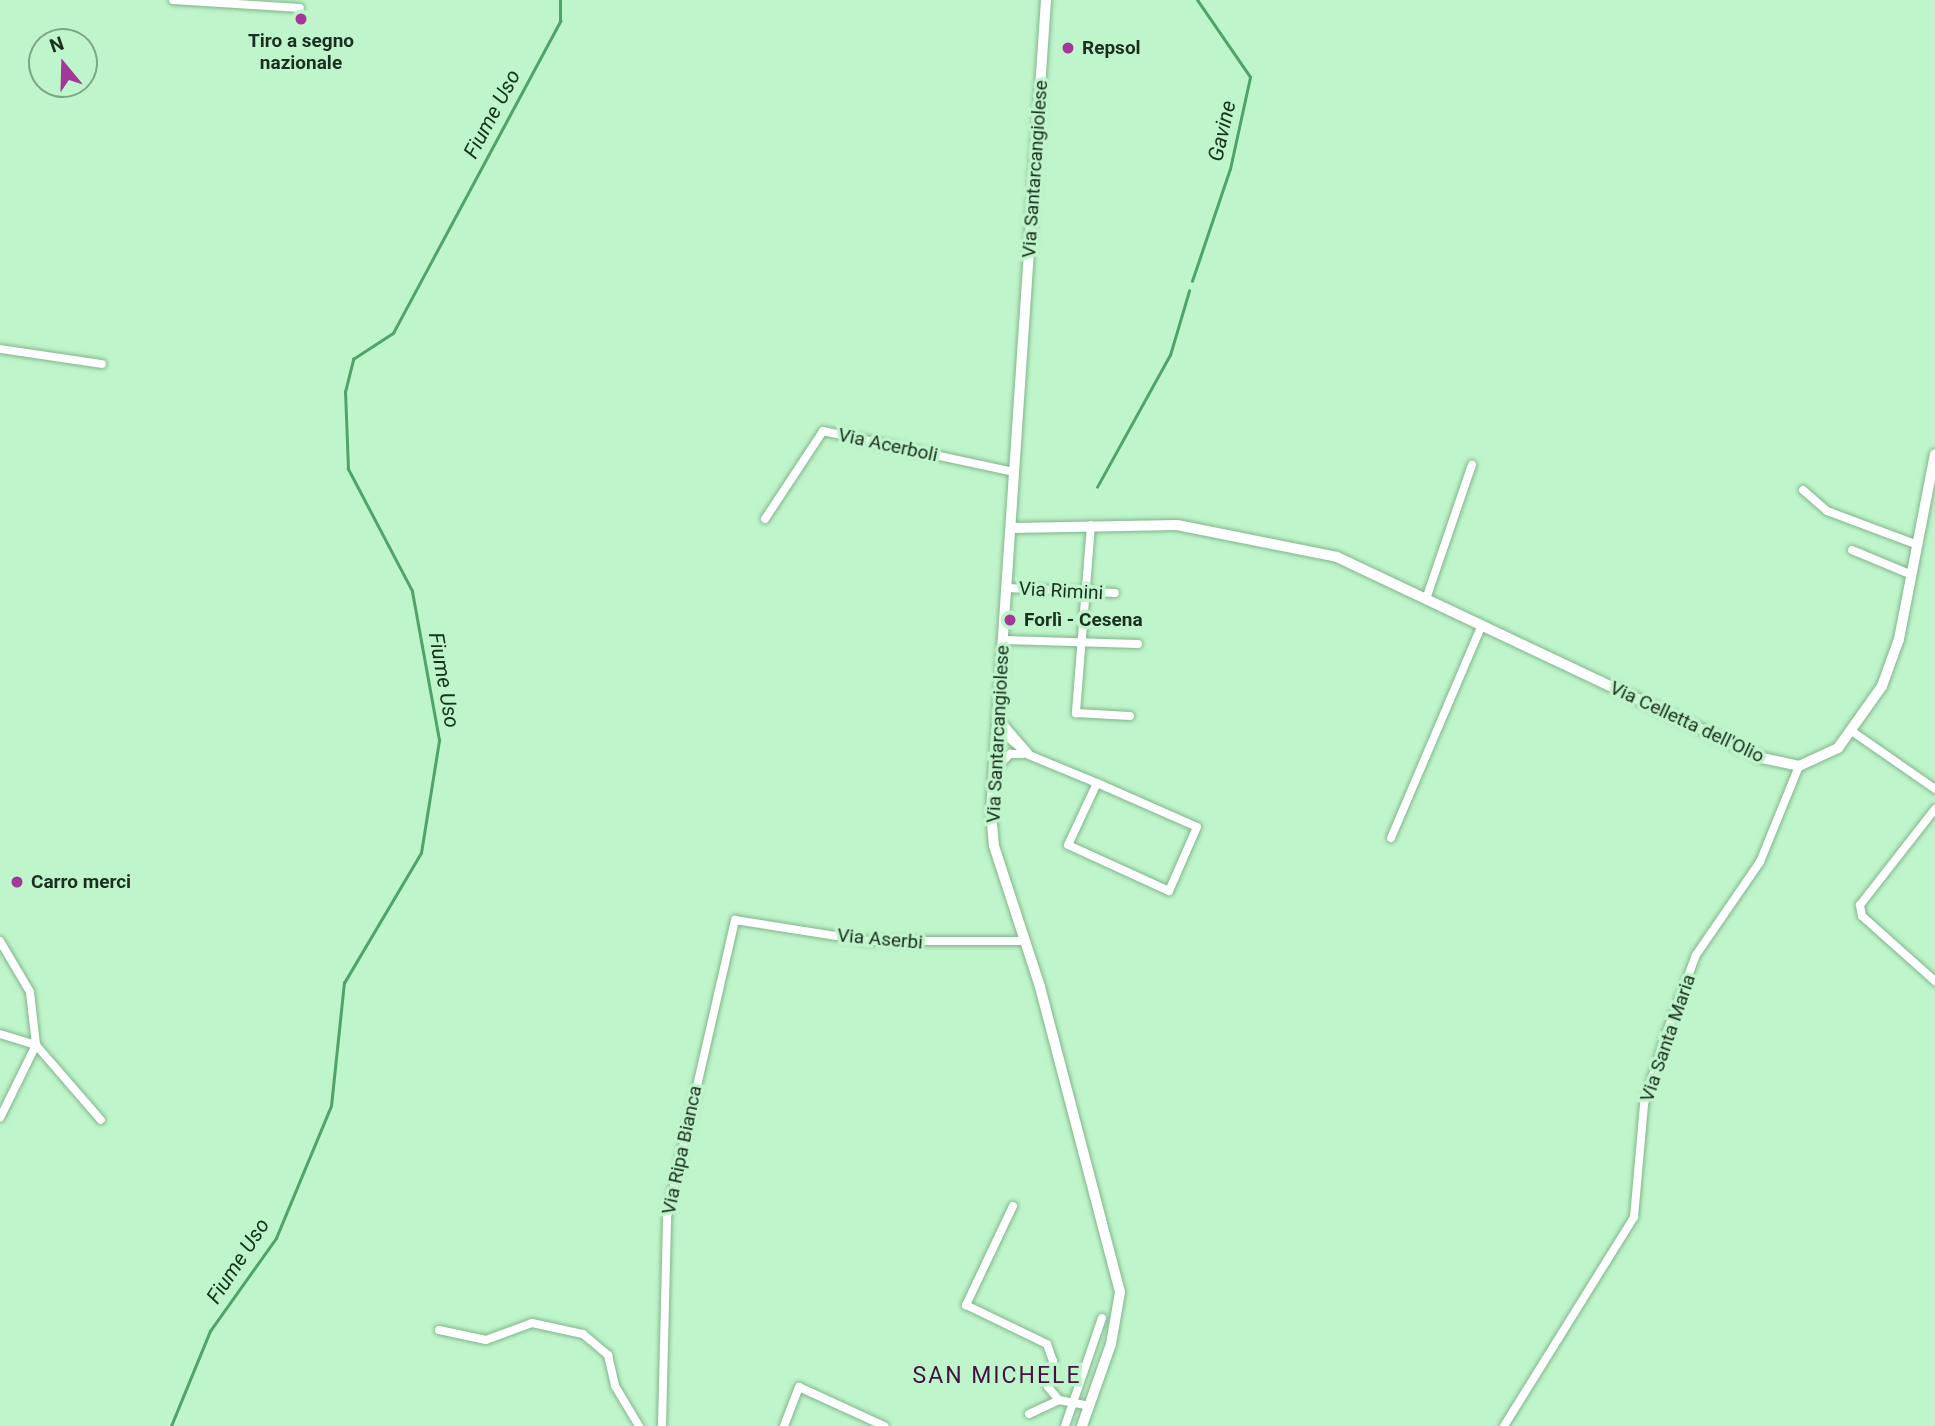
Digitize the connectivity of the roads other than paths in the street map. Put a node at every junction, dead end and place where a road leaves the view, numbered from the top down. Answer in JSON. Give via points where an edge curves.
{"nodes":[{"id":1,"x":173,"y":0,"type":"edge"},
{"id":2,"x":1046,"y":0,"type":"edge"},
{"id":3,"x":300,"y":8,"type":"dead end"},
{"id":4,"x":0,"y":349,"type":"edge"},
{"id":5,"x":102,"y":364,"type":"dead end"},
{"id":6,"x":1935,"y":454,"type":"edge"},
{"id":7,"x":1472,"y":465,"type":"dead end"},
{"id":8,"x":1015,"y":472,"type":"junction"},
{"id":9,"x":1803,"y":490,"type":"dead end"},
{"id":10,"x":765,"y":519,"type":"dead end"},
{"id":11,"x":1091,"y":525,"type":"junction"},
{"id":12,"x":1012,"y":528,"type":"junction"},
{"id":13,"x":1917,"y":545,"type":"junction"},
{"id":14,"x":1852,"y":550,"type":"dead end"},
{"id":15,"x":1912,"y":575,"type":"junction"},
{"id":16,"x":1007,"y":588,"type":"junction"},
{"id":17,"x":1084,"y":592,"type":"junction"},
{"id":18,"x":1115,"y":593,"type":"dead end"},
{"id":19,"x":1426,"y":599,"type":"junction"},
{"id":20,"x":1482,"y":625,"type":"junction"},
{"id":21,"x":1004,"y":640,"type":"junction"},
{"id":22,"x":1080,"y":640,"type":"junction"},
{"id":23,"x":1138,"y":644,"type":"dead end"},
{"id":24,"x":1130,"y":716,"type":"dead end"},
{"id":25,"x":998,"y":724,"type":"junction"},
{"id":26,"x":1853,"y":732,"type":"junction"},
{"id":27,"x":1029,"y":755,"type":"junction"},
{"id":28,"x":1799,"y":766,"type":"junction"},
{"id":29,"x":993,"y":771,"type":"junction"},
{"id":30,"x":1097,"y":783,"type":"junction"},
{"id":31,"x":1935,"y":789,"type":"edge"},
{"id":32,"x":1935,"y":809,"type":"edge"},
{"id":33,"x":1391,"y":838,"type":"dead end"},
{"id":34,"x":735,"y":920,"type":"joint"},
{"id":35,"x":0,"y":941,"type":"edge"},
{"id":36,"x":1025,"y":941,"type":"junction"},
{"id":37,"x":1935,"y":981,"type":"edge"},
{"id":38,"x":0,"y":1034,"type":"edge"},
{"id":39,"x":36,"y":1045,"type":"junction"},
{"id":40,"x":0,"y":1118,"type":"edge"},
{"id":41,"x":101,"y":1120,"type":"dead end"},
{"id":42,"x":1013,"y":1206,"type":"dead end"},
{"id":43,"x":1102,"y":1318,"type":"dead end"},
{"id":44,"x":439,"y":1330,"type":"dead end"},
{"id":45,"x":1059,"y":1400,"type":"junction"},
{"id":46,"x":1073,"y":1402,"type":"junction"},
{"id":47,"x":1089,"y":1406,"type":"junction"},
{"id":48,"x":1029,"y":1414,"type":"dead end"},
{"id":49,"x":639,"y":1426,"type":"edge"},
{"id":50,"x":662,"y":1426,"type":"edge"},
{"id":51,"x":784,"y":1426,"type":"edge"},
{"id":52,"x":884,"y":1426,"type":"edge"},
{"id":53,"x":1065,"y":1426,"type":"edge"},
{"id":54,"x":1082,"y":1426,"type":"edge"},
{"id":55,"x":1504,"y":1426,"type":"edge"}],
"edges":[{"from":1,"to":3,"type":"street"},
{"from":2,"to":8,"type":"main road","name":"Via Santarcangiolese"},
{"from":4,"to":5,"type":"street"},
{"from":6,"to":13,"type":"street"},
{"from":7,"to":19,"type":"street"},
{"from":8,"to":10,"type":"street","name":"Via Acerboli","via":[[823,431]]},
{"from":8,"to":12,"type":"main road","name":"Via Santarcangiolese"},
{"from":9,"to":13,"type":"street","via":[[1827,511]]},
{"from":11,"to":12,"type":"street","name":"Via Celletta dell'Olio"},
{"from":11,"to":17,"type":"street"},
{"from":11,"to":19,"type":"street","name":"Via Celletta dell'Olio","via":[[1177,525],[1314,551]]},
{"from":12,"to":16,"type":"main road","name":"Via Santarcangiolese"},
{"from":13,"to":15,"type":"street"},
{"from":14,"to":15,"type":"street"},
{"from":15,"to":26,"type":"street","via":[[1892,662]]},
{"from":16,"to":17,"type":"street","name":"Via Rimini"},
{"from":16,"to":21,"type":"main road","name":"Via Santarcangiolese"},
{"from":17,"to":18,"type":"street","name":"Via Rimini"},
{"from":17,"to":22,"type":"street"},
{"from":19,"to":20,"type":"street","name":"Via Celletta dell'Olio"},
{"from":20,"to":28,"type":"street","name":"Via Celletta dell'Olio","via":[[1762,758]]},
{"from":20,"to":33,"type":"street"},
{"from":21,"to":22,"type":"street"},
{"from":21,"to":25,"type":"main road","name":"Via Santarcangiolese"},
{"from":22,"to":23,"type":"street"},
{"from":22,"to":24,"type":"street","via":[[1076,713]]},
{"from":25,"to":27,"type":"street"},
{"from":25,"to":29,"type":"main road","name":"Via Santarcangiolese"},
{"from":26,"to":28,"type":"street","via":[[1829,755]]},
{"from":26,"to":31,"type":"street"},
{"from":27,"to":29,"type":"street","via":[[1010,754]]},
{"from":27,"to":30,"type":"street"},
{"from":28,"to":55,"type":"street","name":"Via Santa Maria","via":[[1760,862],[1696,955],[1665,1037],[1644,1104],[1634,1217]]},
{"from":29,"to":36,"type":"main road","name":"Via Santarcangiolese","via":[[994,846]]},
{"from":30,"to":30,"type":"street","via":[[1197,827],[1169,891],[1068,845]]},
{"from":32,"to":37,"type":"street","via":[[1860,905],[1862,916]]},
{"from":34,"to":36,"type":"street","name":"Via Aserbi","via":[[868,941]]},
{"from":34,"to":50,"type":"street","name":"Via Ripa Bianca","via":[[667,1217]]},
{"from":35,"to":39,"type":"street","via":[[30,992]]},
{"from":36,"to":47,"type":"main road","name":"Via Santarcangiolese","via":[[1120,1292],[1114,1331]]},
{"from":38,"to":39,"type":"street"},
{"from":39,"to":40,"type":"street"},
{"from":39,"to":41,"type":"street"},
{"from":42,"to":45,"type":"street","via":[[966,1305],[1047,1344],[1053,1361],[1048,1387]]},
{"from":43,"to":46,"type":"street"},
{"from":44,"to":49,"type":"street","via":[[486,1340],[531,1322],[583,1334],[608,1354],[615,1386]]},
{"from":45,"to":46,"type":"street"},
{"from":45,"to":48,"type":"street"},
{"from":46,"to":47,"type":"street"},
{"from":46,"to":53,"type":"street"},
{"from":47,"to":54,"type":"main road","name":"Via Santarcangiolese"},
{"from":51,"to":52,"type":"street","via":[[799,1387]]}]}
